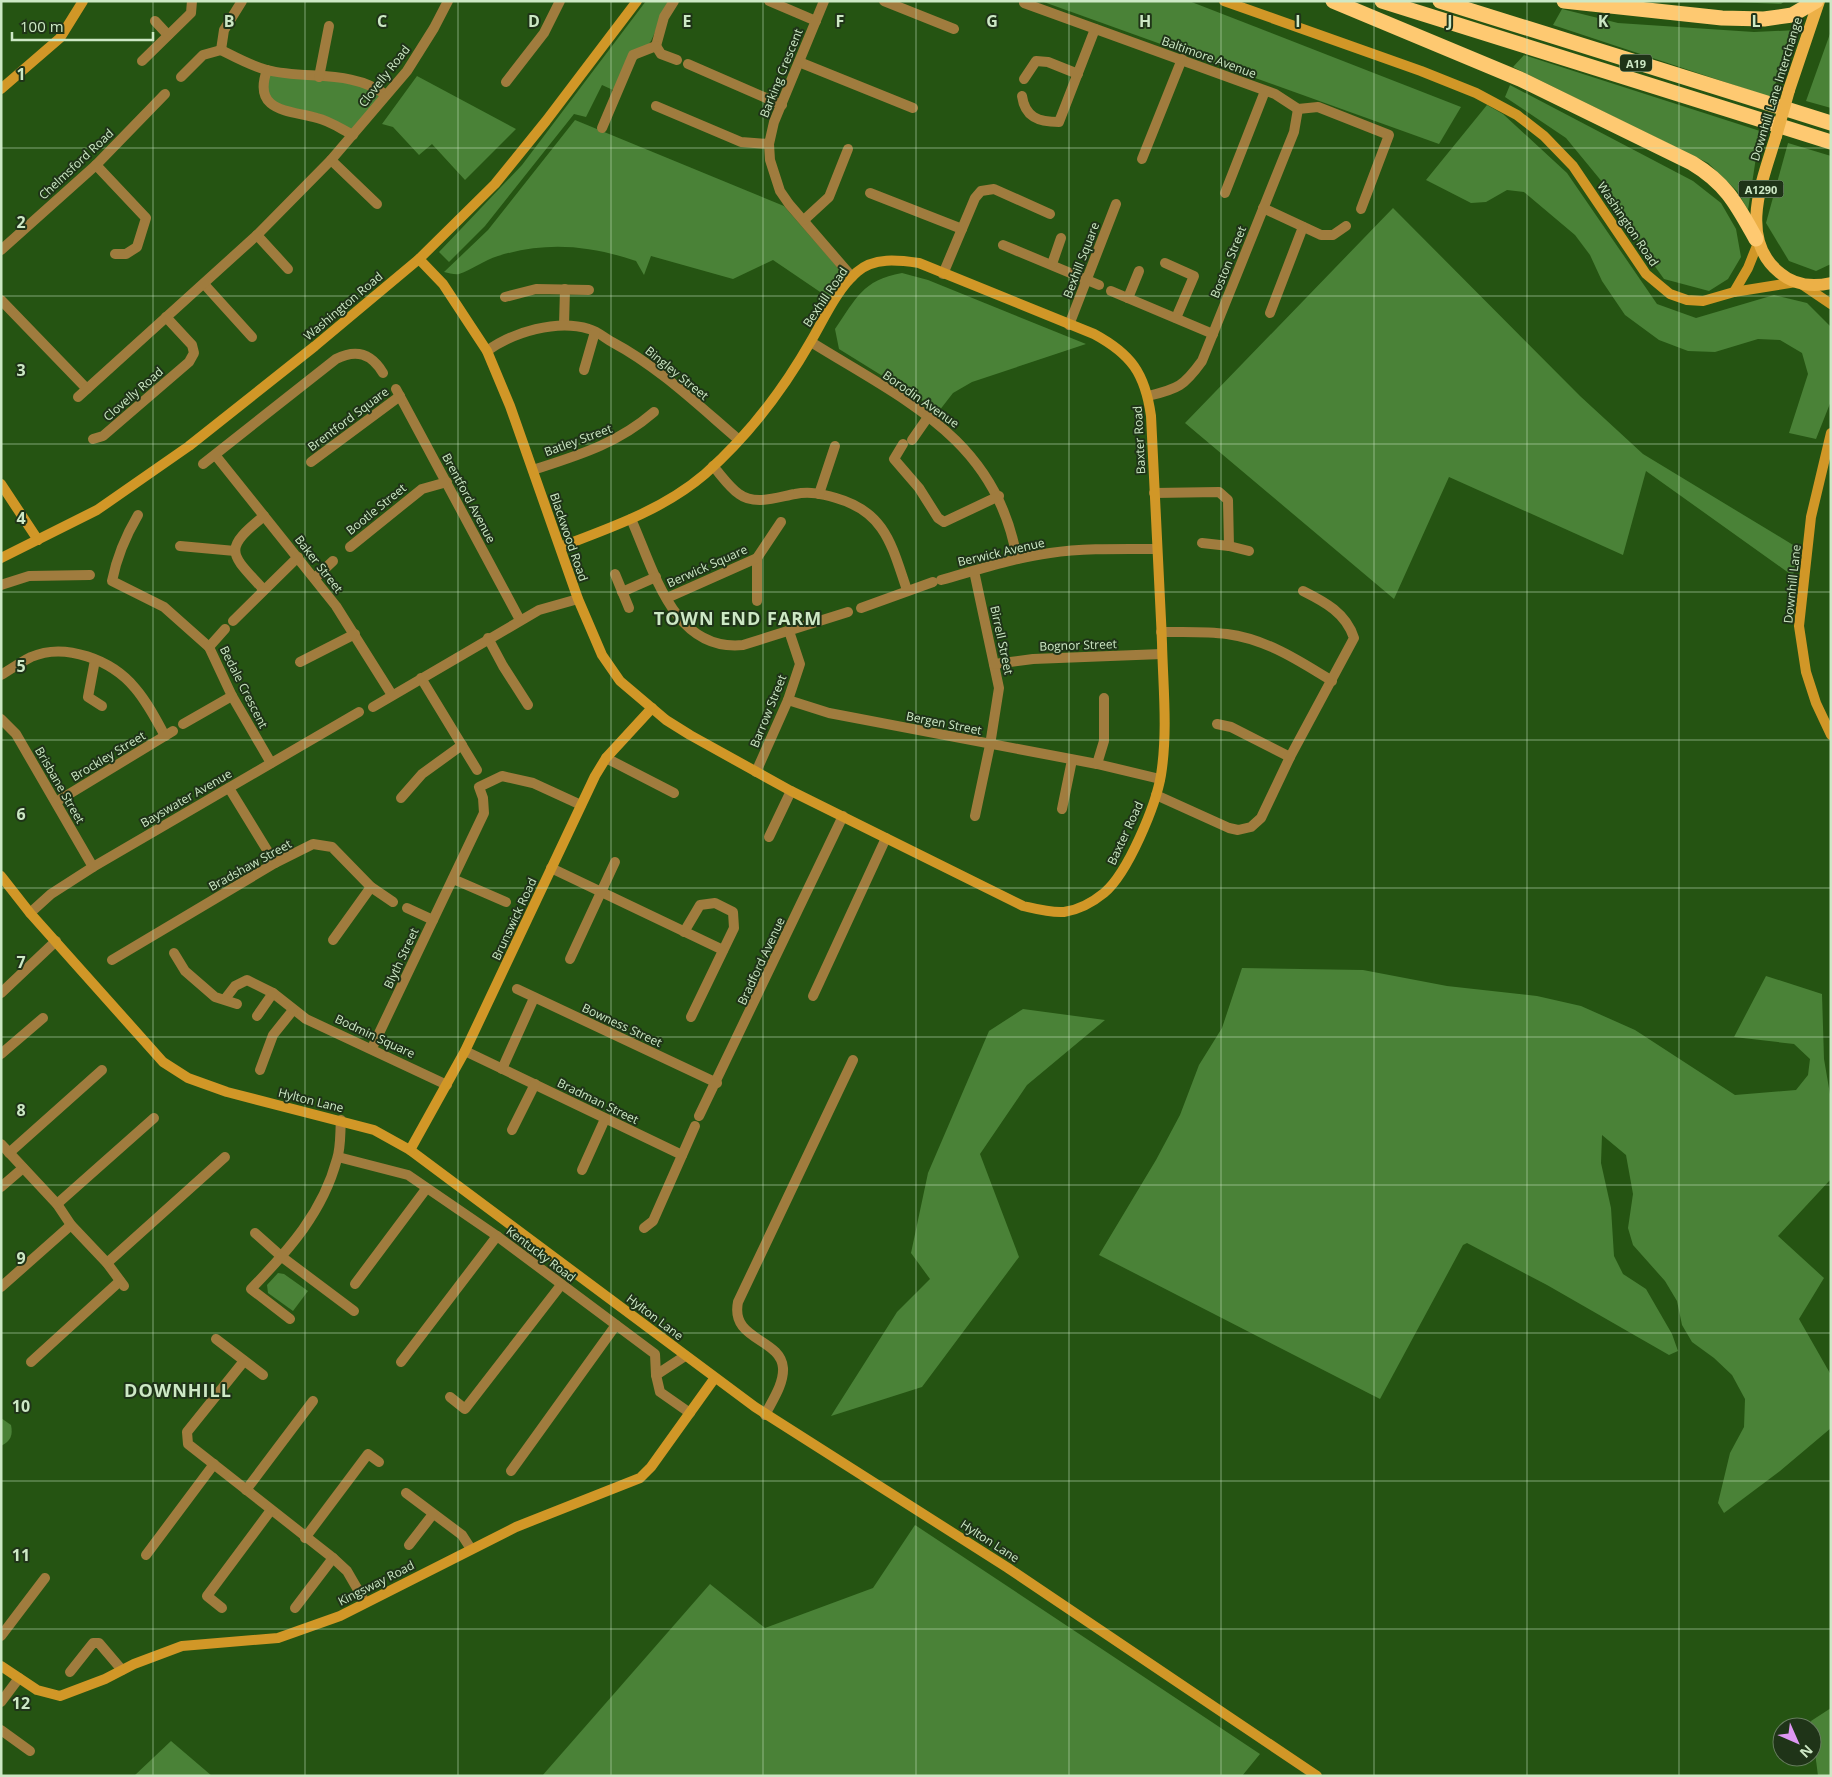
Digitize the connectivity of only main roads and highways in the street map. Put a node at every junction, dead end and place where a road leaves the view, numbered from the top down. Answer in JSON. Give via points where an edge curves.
{"nodes":[{"id":1,"x":1333,"y":1,"type":"edge"},
{"id":2,"x":1382,"y":1,"type":"edge"},
{"id":3,"x":1440,"y":1,"type":"edge"},
{"id":4,"x":1564,"y":1,"type":"edge"},
{"id":5,"x":1817,"y":1,"type":"edge"},
{"id":6,"x":1831,"y":123,"type":"edge"},
{"id":7,"x":1831,"y":142,"type":"edge"},
{"id":8,"x":1757,"y":241,"type":"junction"},
{"id":9,"x":1831,"y":283,"type":"edge"}],
"edges":[{"from":1,"to":8,"type":"highway","via":[[1520,79],[1692,163],[1728,191]]},
{"from":2,"to":7,"type":"highway","number":"A19"},
{"from":3,"to":6,"type":"highway","number":"A19"},
{"from":4,"to":5,"type":"highway","via":[[1722,18],[1764,19],[1792,15]]},
{"from":5,"to":8,"type":"main road","name":"Downhill Lane Interchange","number":"A1290","bridge":true,"via":[[1759,196]]},
{"from":8,"to":9,"type":"main road","via":[[1775,269],[1798,283],[1814,286]]}]}
